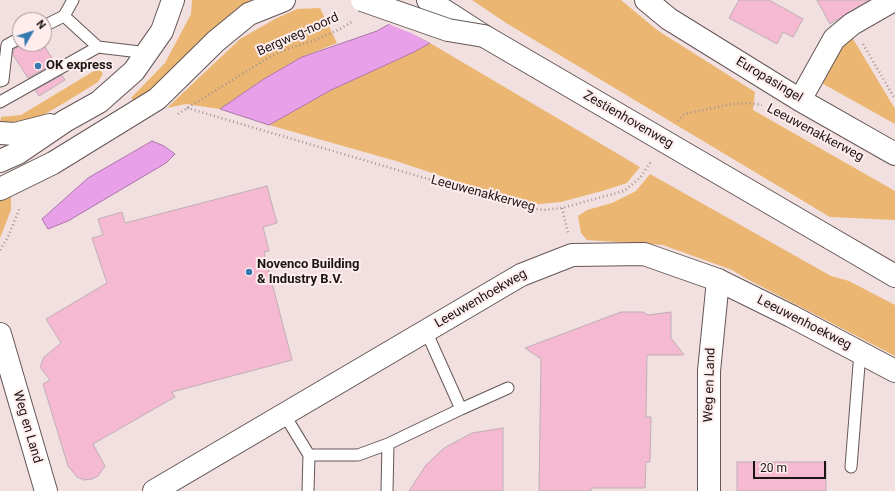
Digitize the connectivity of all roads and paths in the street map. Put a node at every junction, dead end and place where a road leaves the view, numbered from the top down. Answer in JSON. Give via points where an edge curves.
{"nodes":[{"id":1,"x":73,"y":0,"type":"edge"},
{"id":2,"x":172,"y":0,"type":"edge"},
{"id":3,"x":284,"y":0,"type":"edge"},
{"id":4,"x":428,"y":0,"type":"edge"},
{"id":5,"x":646,"y":0,"type":"edge"},
{"id":6,"x":894,"y":0,"type":"edge"},
{"id":7,"x":358,"y":10,"type":"edge"},
{"id":8,"x":64,"y":16,"type":"junction"},
{"id":9,"x":52,"y":22,"type":"edge"},
{"id":10,"x":852,"y":24,"type":"junction"},
{"id":11,"x":484,"y":36,"type":"junction"},
{"id":12,"x":12,"y":42,"type":"edge"},
{"id":13,"x":98,"y":47,"type":"junction"},
{"id":14,"x":148,"y":53,"type":"junction"},
{"id":15,"x":0,"y":81,"type":"edge"},
{"id":16,"x":895,"y":99,"type":"edge"},
{"id":17,"x":800,"y":100,"type":"junction"},
{"id":18,"x":0,"y":102,"type":"edge"},
{"id":19,"x":768,"y":107,"type":"dead end"},
{"id":20,"x":187,"y":108,"type":"joint"},
{"id":21,"x":65,"y":121,"type":"junction"},
{"id":22,"x":674,"y":126,"type":"dead end"},
{"id":23,"x":0,"y":133,"type":"edge"},
{"id":24,"x":895,"y":154,"type":"edge"},
{"id":25,"x":653,"y":159,"type":"dead end"},
{"id":26,"x":0,"y":161,"type":"edge"},
{"id":27,"x":0,"y":189,"type":"edge"},
{"id":28,"x":895,"y":276,"type":"edge"},
{"id":29,"x":718,"y":280,"type":"junction"},
{"id":30,"x":426,"y":330,"type":"junction"},
{"id":31,"x":0,"y":334,"type":"edge"},
{"id":32,"x":860,"y":352,"type":"junction"},
{"id":33,"x":4,"y":356,"type":"edge"},
{"id":34,"x":895,"y":371,"type":"edge"},
{"id":35,"x":508,"y":388,"type":"dead end"},
{"id":36,"x":461,"y":409,"type":"junction"},
{"id":37,"x":284,"y":414,"type":"junction"},
{"id":38,"x":388,"y":444,"type":"junction"},
{"id":39,"x":309,"y":455,"type":"junction"},
{"id":40,"x":851,"y":467,"type":"dead end"},
{"id":41,"x":46,"y":491,"type":"edge"},
{"id":42,"x":154,"y":491,"type":"edge"},
{"id":43,"x":308,"y":491,"type":"edge"},
{"id":44,"x":387,"y":491,"type":"edge"},
{"id":45,"x":708,"y":491,"type":"edge"}],
"edges":[{"from":1,"to":8,"type":"lane"},
{"from":2,"to":14,"type":"street","via":[[162,31]]},
{"from":3,"to":27,"type":"street","via":[[250,14],[216,41],[157,99],[53,163]]},
{"from":4,"to":11,"type":"street","name":"Zestienhovenweg"},
{"from":5,"to":17,"type":"street","name":"Europasingel","via":[[669,19]]},
{"from":6,"to":10,"type":"street"},
{"from":7,"to":11,"type":"street","bridge":true},
{"from":7,"to":20,"type":"path","name":"Bergweg-noord","via":[[340,30],[288,48],[266,59]]},
{"from":8,"to":9,"type":"lane"},
{"from":8,"to":13,"type":"lane"},
{"from":10,"to":16,"type":"path"},
{"from":10,"to":17,"type":"street","via":[[834,39]]},
{"from":11,"to":28,"type":"street","name":"Zestienhovenweg","bridge":true},
{"from":12,"to":15,"type":"lane","via":[[7,45]]},
{"from":13,"to":14,"type":"lane"},
{"from":13,"to":18,"type":"lane"},
{"from":14,"to":21,"type":"street","via":[[134,71],[99,102]]},
{"from":17,"to":24,"type":"street","name":"Europasingel"},
{"from":19,"to":22,"type":"path","name":"Leeuwenakkerweg","via":[[749,102],[692,112],[684,114]]},
{"from":20,"to":25,"type":"path","name":"Leeuwenakkerweg","via":[[523,207],[544,210],[562,208],[624,191],[640,178]]},
{"from":21,"to":23,"type":"street","via":[[15,134]]},
{"from":21,"to":26,"type":"street","via":[[18,153]]},
{"from":29,"to":30,"type":"street","name":"Leeuwenhoekweg","via":[[644,254],[572,255],[521,275]]},
{"from":29,"to":32,"type":"street","name":"Leeuwenhoekweg"},
{"from":29,"to":45,"type":"street","name":"Weg en Land","via":[[709,371]]},
{"from":30,"to":36,"type":"lane"},
{"from":30,"to":37,"type":"street","name":"Leeuwenhoekweg"},
{"from":31,"to":33,"type":"street","name":"Weg en Land"},
{"from":32,"to":34,"type":"street","name":"Leeuwenhoekweg"},
{"from":32,"to":40,"type":"lane"},
{"from":33,"to":41,"type":"street","name":"Weg en Land"},
{"from":35,"to":36,"type":"lane"},
{"from":36,"to":38,"type":"lane"},
{"from":37,"to":39,"type":"lane"},
{"from":37,"to":42,"type":"street","name":"Leeuwenhoekweg"},
{"from":38,"to":39,"type":"lane","via":[[358,455]]},
{"from":38,"to":44,"type":"lane"},
{"from":39,"to":43,"type":"lane"}]}
